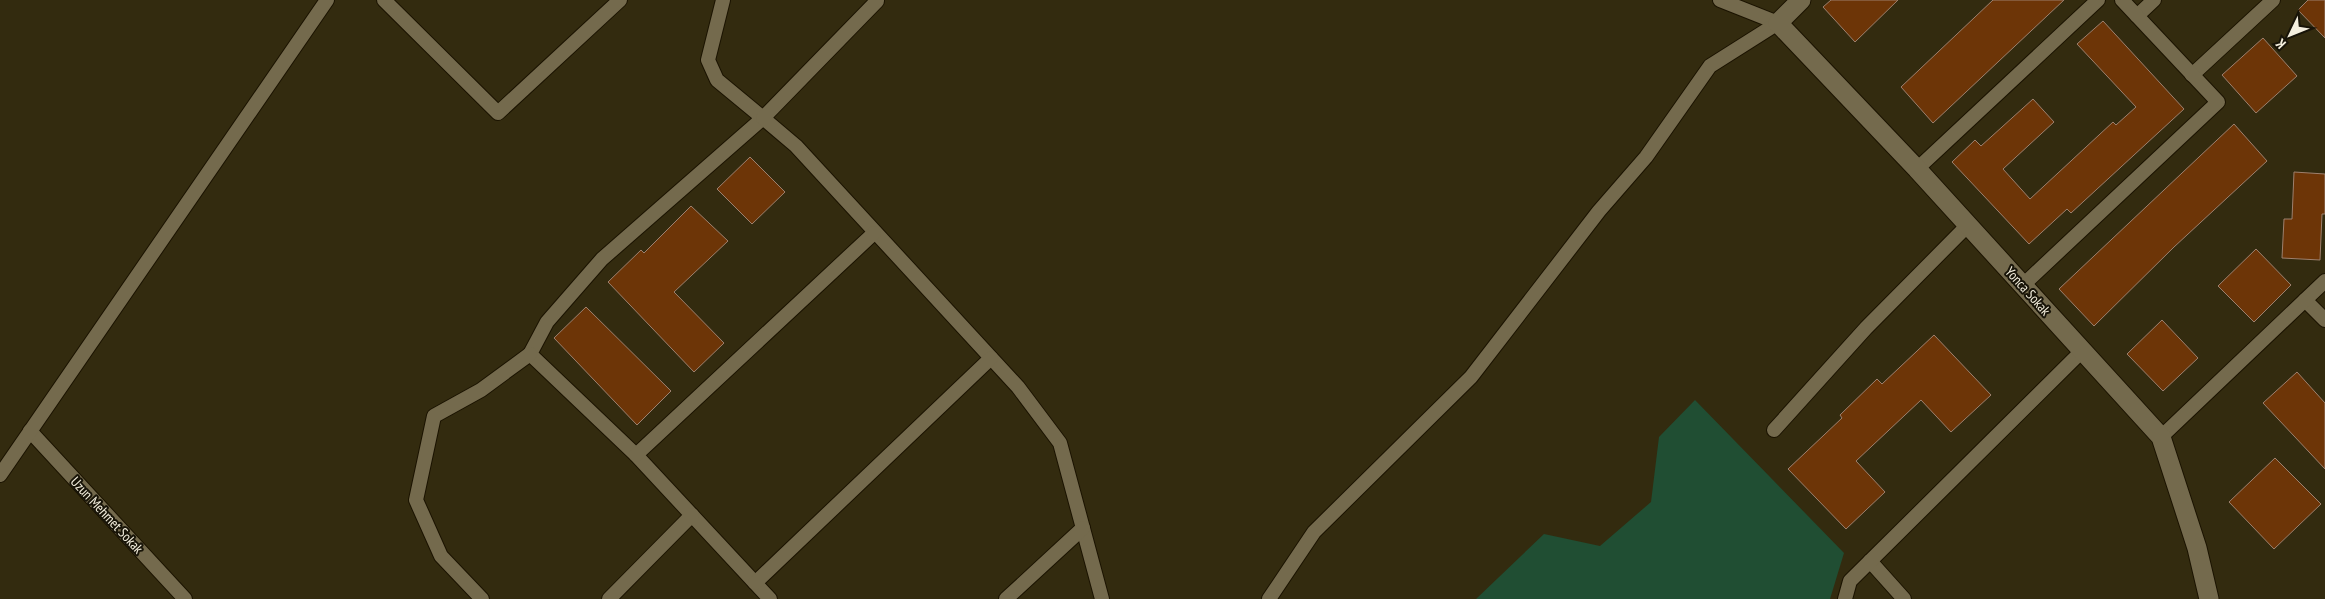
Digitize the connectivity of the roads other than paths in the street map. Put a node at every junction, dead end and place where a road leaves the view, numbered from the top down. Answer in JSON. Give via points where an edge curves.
{"nodes":[{"id":1,"x":327,"y":0,"type":"edge"},
{"id":2,"x":384,"y":0,"type":"edge"},
{"id":3,"x":620,"y":0,"type":"edge"},
{"id":4,"x":723,"y":0,"type":"edge"},
{"id":5,"x":876,"y":0,"type":"edge"},
{"id":6,"x":1720,"y":0,"type":"edge"},
{"id":7,"x":1801,"y":0,"type":"edge"},
{"id":8,"x":2098,"y":0,"type":"edge"},
{"id":9,"x":2122,"y":0,"type":"edge"},
{"id":10,"x":2154,"y":0,"type":"edge"},
{"id":11,"x":2273,"y":0,"type":"edge"},
{"id":12,"x":2137,"y":16,"type":"junction"},
{"id":13,"x":1778,"y":23,"type":"junction"},
{"id":14,"x":2192,"y":75,"type":"junction"},
{"id":15,"x":763,"y":118,"type":"junction"},
{"id":16,"x":1916,"y":169,"type":"junction"},
{"id":17,"x":1968,"y":225,"type":"junction"},
{"id":18,"x":874,"y":233,"type":"junction"},
{"id":19,"x":2325,"y":281,"type":"edge"},
{"id":20,"x":2023,"y":285,"type":"junction"},
{"id":21,"x":2305,"y":300,"type":"junction"},
{"id":22,"x":2325,"y":320,"type":"edge"},
{"id":23,"x":2083,"y":350,"type":"junction"},
{"id":24,"x":530,"y":354,"type":"junction"},
{"id":25,"x":991,"y":358,"type":"junction"},
{"id":26,"x":1774,"y":430,"type":"dead end"},
{"id":27,"x":30,"y":431,"type":"junction"},
{"id":28,"x":2161,"y":437,"type":"junction"},
{"id":29,"x":636,"y":455,"type":"junction"},
{"id":30,"x":0,"y":475,"type":"edge"},
{"id":31,"x":692,"y":515,"type":"junction"},
{"id":32,"x":1083,"y":528,"type":"junction"},
{"id":33,"x":1870,"y":562,"type":"junction"},
{"id":34,"x":755,"y":583,"type":"junction"},
{"id":35,"x":185,"y":599,"type":"edge"},
{"id":36,"x":482,"y":599,"type":"edge"},
{"id":37,"x":609,"y":599,"type":"edge"},
{"id":38,"x":770,"y":599,"type":"edge"},
{"id":39,"x":1006,"y":599,"type":"edge"},
{"id":40,"x":1102,"y":599,"type":"edge"},
{"id":41,"x":1269,"y":599,"type":"edge"},
{"id":42,"x":1845,"y":599,"type":"edge"},
{"id":43,"x":1904,"y":599,"type":"edge"},
{"id":44,"x":2209,"y":599,"type":"edge"}],
"edges":[{"from":1,"to":27,"type":"street"},
{"from":2,"to":3,"type":"street","via":[[498,113]]},
{"from":4,"to":15,"type":"street","via":[[708,60],[717,80]]},
{"from":5,"to":15,"type":"street"},
{"from":6,"to":13,"type":"street"},
{"from":7,"to":13,"type":"street"},
{"from":8,"to":16,"type":"street"},
{"from":9,"to":12,"type":"street"},
{"from":10,"to":12,"type":"street"},
{"from":11,"to":14,"type":"street"},
{"from":12,"to":14,"type":"street"},
{"from":13,"to":16,"type":"street","name":"Yonca Sokak"},
{"from":13,"to":41,"type":"street","via":[[1710,66],[1646,157],[1599,211],[1471,377],[1314,532]]},
{"from":14,"to":20,"type":"street","via":[[2218,102]]},
{"from":15,"to":18,"type":"street","via":[[796,146]]},
{"from":15,"to":24,"type":"street","via":[[602,259],[547,322]]},
{"from":16,"to":17,"type":"street","name":"Yonca Sokak"},
{"from":17,"to":20,"type":"street","name":"Yonca Sokak"},
{"from":17,"to":26,"type":"street","via":[[1866,328]]},
{"from":18,"to":25,"type":"street"},
{"from":18,"to":29,"type":"street"},
{"from":19,"to":21,"type":"street"},
{"from":20,"to":23,"type":"street","name":"Yonca Sokak"},
{"from":21,"to":22,"type":"street"},
{"from":21,"to":28,"type":"street"},
{"from":23,"to":28,"type":"street","name":"Yonca Sokak"},
{"from":23,"to":33,"type":"street"},
{"from":24,"to":29,"type":"street"},
{"from":24,"to":36,"type":"street","via":[[480,390],[434,416],[416,500],[441,556]]},
{"from":25,"to":32,"type":"street","via":[[1018,387],[1060,443]]},
{"from":25,"to":34,"type":"street"},
{"from":27,"to":30,"type":"street"},
{"from":27,"to":35,"type":"street","name":"Uzun Mehmet Sokak"},
{"from":28,"to":44,"type":"street","name":"Yonca Sokak","via":[[2197,548]]},
{"from":29,"to":31,"type":"street"},
{"from":31,"to":34,"type":"street"},
{"from":31,"to":37,"type":"street"},
{"from":32,"to":39,"type":"street"},
{"from":32,"to":40,"type":"street"},
{"from":33,"to":42,"type":"street","via":[[1850,581]]},
{"from":33,"to":43,"type":"street"},
{"from":34,"to":38,"type":"street"}]}
